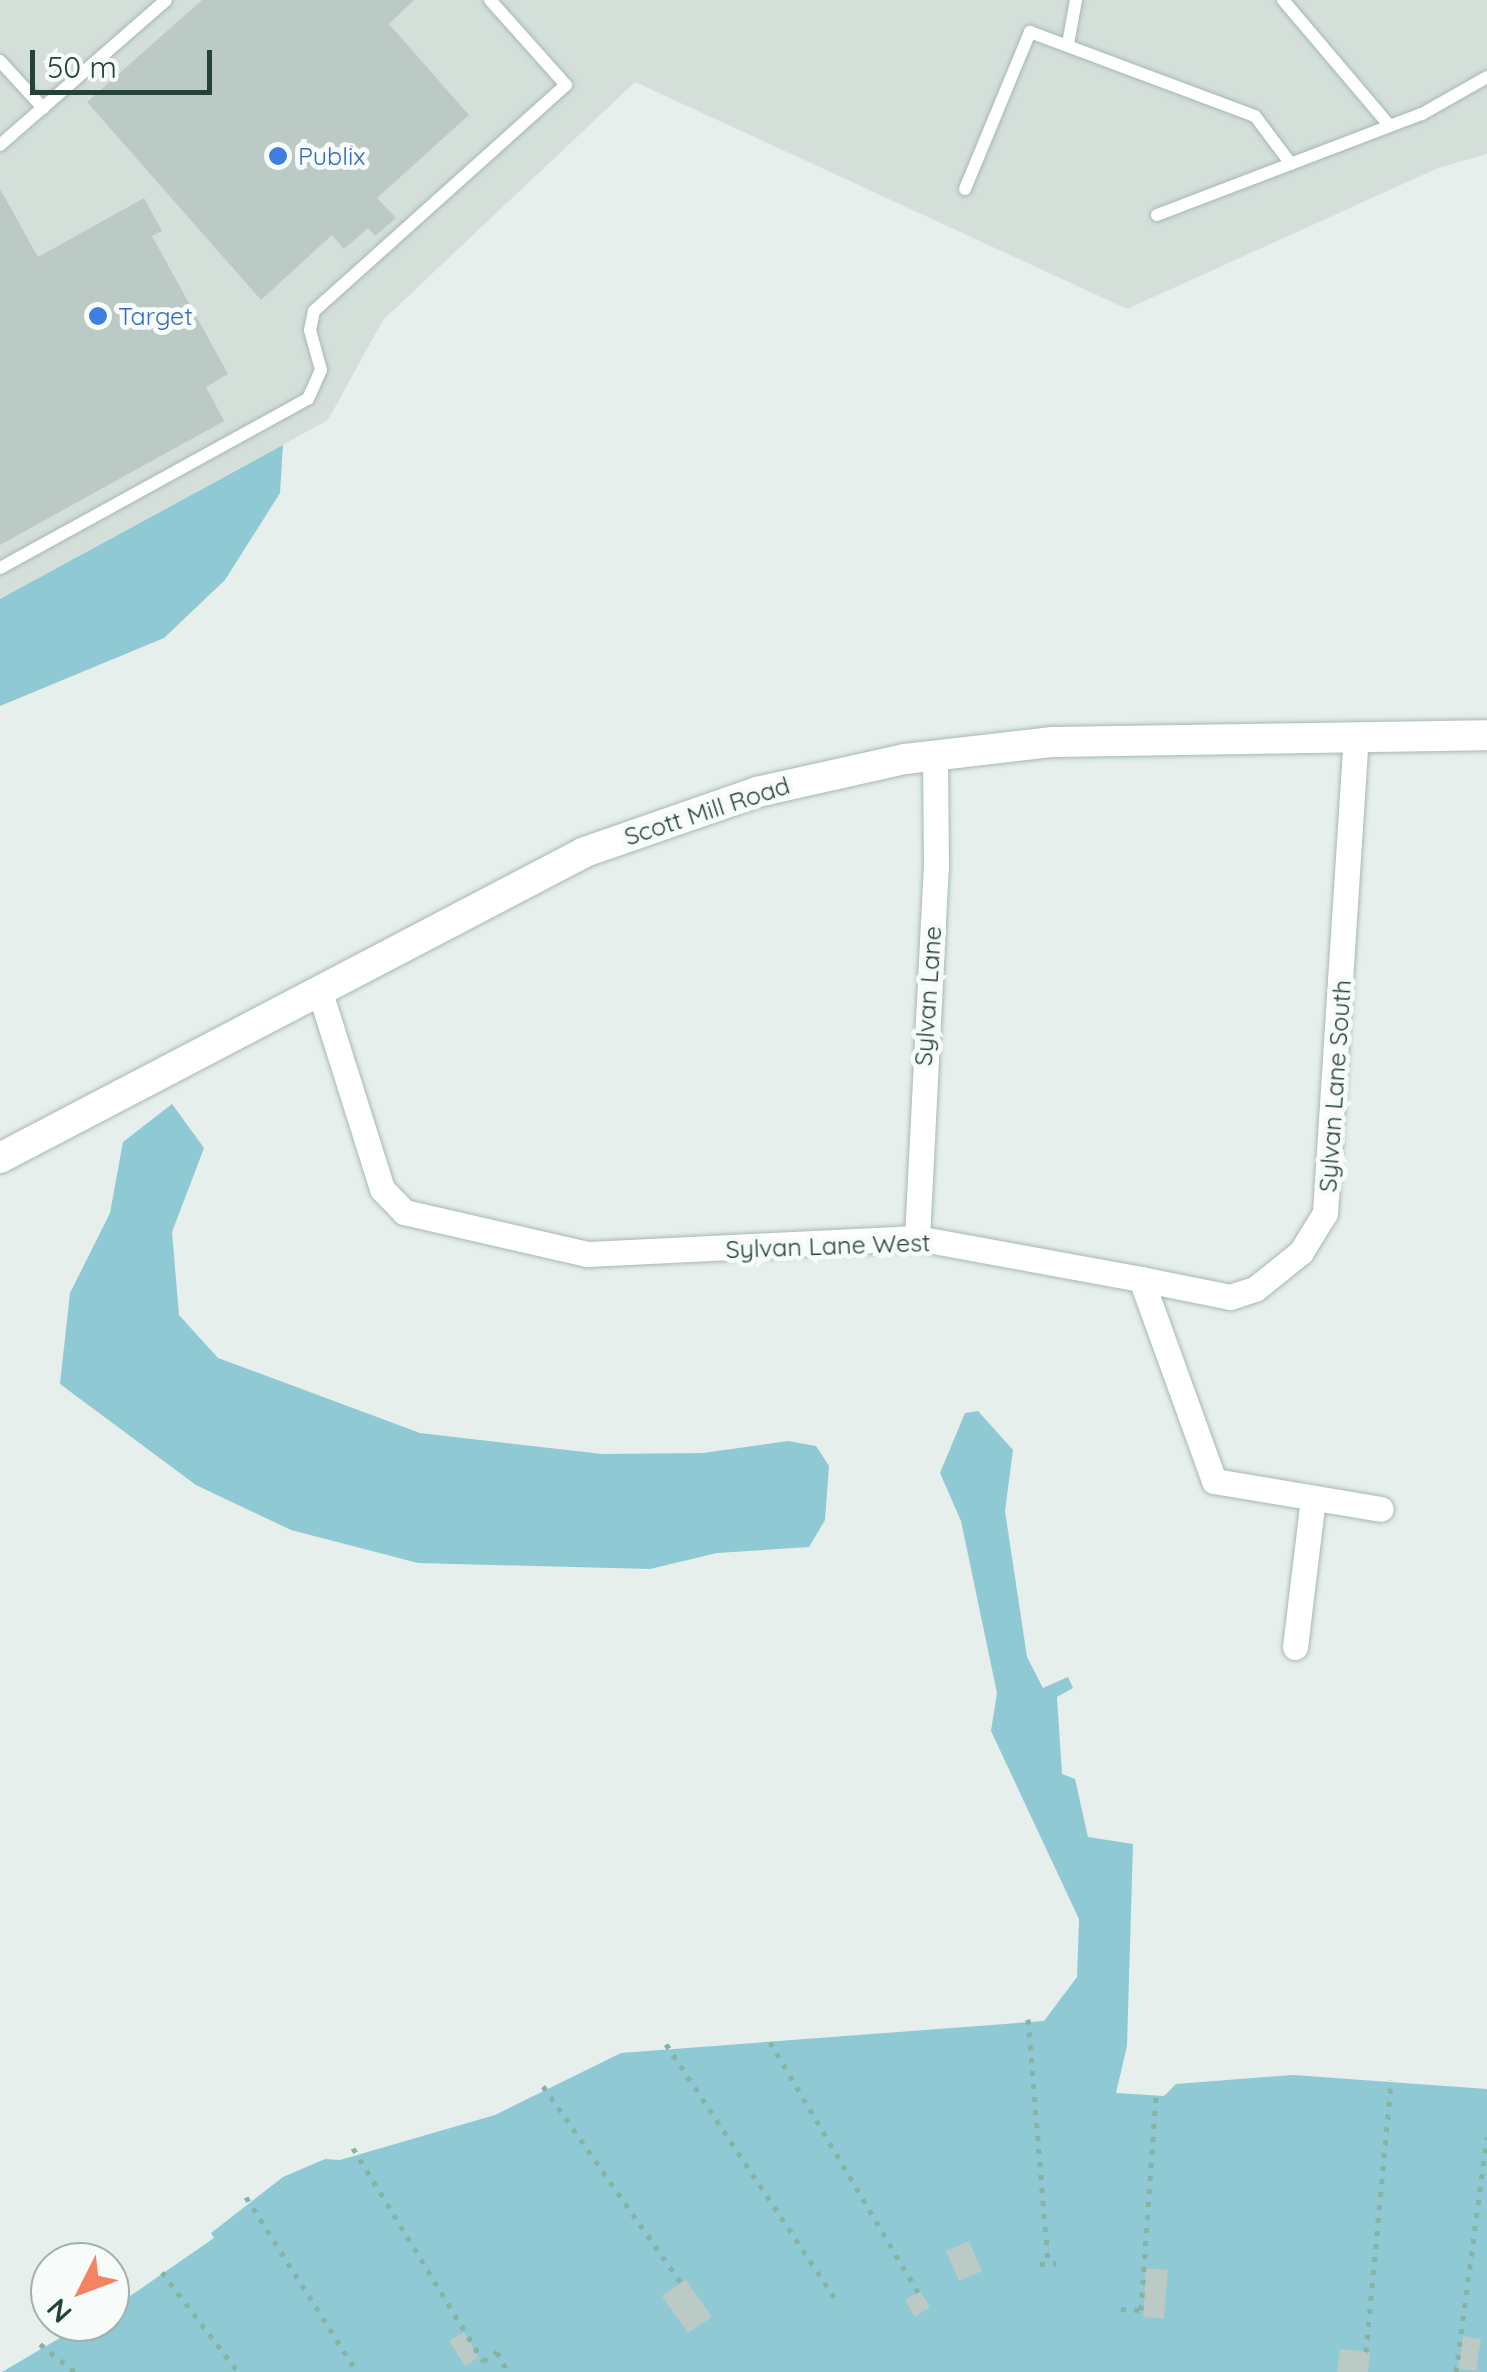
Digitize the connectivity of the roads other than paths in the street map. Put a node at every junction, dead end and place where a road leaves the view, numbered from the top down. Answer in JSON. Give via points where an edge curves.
{"nodes":[{"id":1,"x":166,"y":0,"type":"edge"},
{"id":2,"x":490,"y":0,"type":"edge"},
{"id":3,"x":1076,"y":0,"type":"edge"},
{"id":4,"x":1283,"y":0,"type":"edge"},
{"id":5,"x":1068,"y":44,"type":"junction"},
{"id":6,"x":0,"y":61,"type":"edge"},
{"id":7,"x":1487,"y":76,"type":"edge"},
{"id":8,"x":43,"y":108,"type":"junction"},
{"id":9,"x":1388,"y":124,"type":"junction"},
{"id":10,"x":0,"y":146,"type":"edge"},
{"id":11,"x":1291,"y":164,"type":"junction"},
{"id":12,"x":965,"y":189,"type":"dead end"},
{"id":13,"x":1157,"y":216,"type":"dead end"},
{"id":14,"x":0,"y":568,"type":"edge"},
{"id":15,"x":1487,"y":735,"type":"edge"},
{"id":16,"x":1356,"y":736,"type":"junction"},
{"id":17,"x":935,"y":755,"type":"junction"},
{"id":18,"x":319,"y":989,"type":"junction"},
{"id":19,"x":0,"y":1158,"type":"edge"},
{"id":20,"x":916,"y":1238,"type":"junction"},
{"id":21,"x":1140,"y":1279,"type":"junction"},
{"id":22,"x":1312,"y":1498,"type":"junction"},
{"id":23,"x":1381,"y":1509,"type":"dead end"},
{"id":24,"x":1295,"y":1647,"type":"dead end"}],
"edges":[{"from":1,"to":8,"type":"lane"},
{"from":2,"to":14,"type":"lane","via":[[566,85],[314,311],[310,330],[321,370],[308,399]]},
{"from":3,"to":5,"type":"lane"},
{"from":4,"to":9,"type":"lane"},
{"from":5,"to":11,"type":"lane","via":[[1256,116]]},
{"from":5,"to":12,"type":"lane","via":[[1030,32]]},
{"from":6,"to":8,"type":"lane"},
{"from":7,"to":9,"type":"lane","via":[[1422,114]]},
{"from":8,"to":10,"type":"lane"},
{"from":9,"to":11,"type":"lane"},
{"from":11,"to":13,"type":"lane"},
{"from":15,"to":16,"type":"street","name":"Scott Mill Road"},
{"from":16,"to":17,"type":"street","name":"Scott Mill Road","via":[[1053,742]]},
{"from":16,"to":21,"type":"street","name":"Sylvan Lane South","via":[[1326,1213],[1302,1252],[1255,1289],[1230,1297]]},
{"from":17,"to":18,"type":"street","name":"Scott Mill Road","via":[[757,792],[585,852]]},
{"from":17,"to":20,"type":"street","name":"Sylvan Lane","via":[[936,868]]},
{"from":18,"to":19,"type":"street","name":"Scott Mill Road"},
{"from":18,"to":20,"type":"street","name":"Sylvan Lane West","via":[[382,1189],[404,1212],[588,1254]]},
{"from":20,"to":21,"type":"street","name":"Sylvan Lane West"},
{"from":21,"to":22,"type":"street","via":[[1214,1481]]},
{"from":22,"to":23,"type":"street"},
{"from":22,"to":24,"type":"street"}]}
